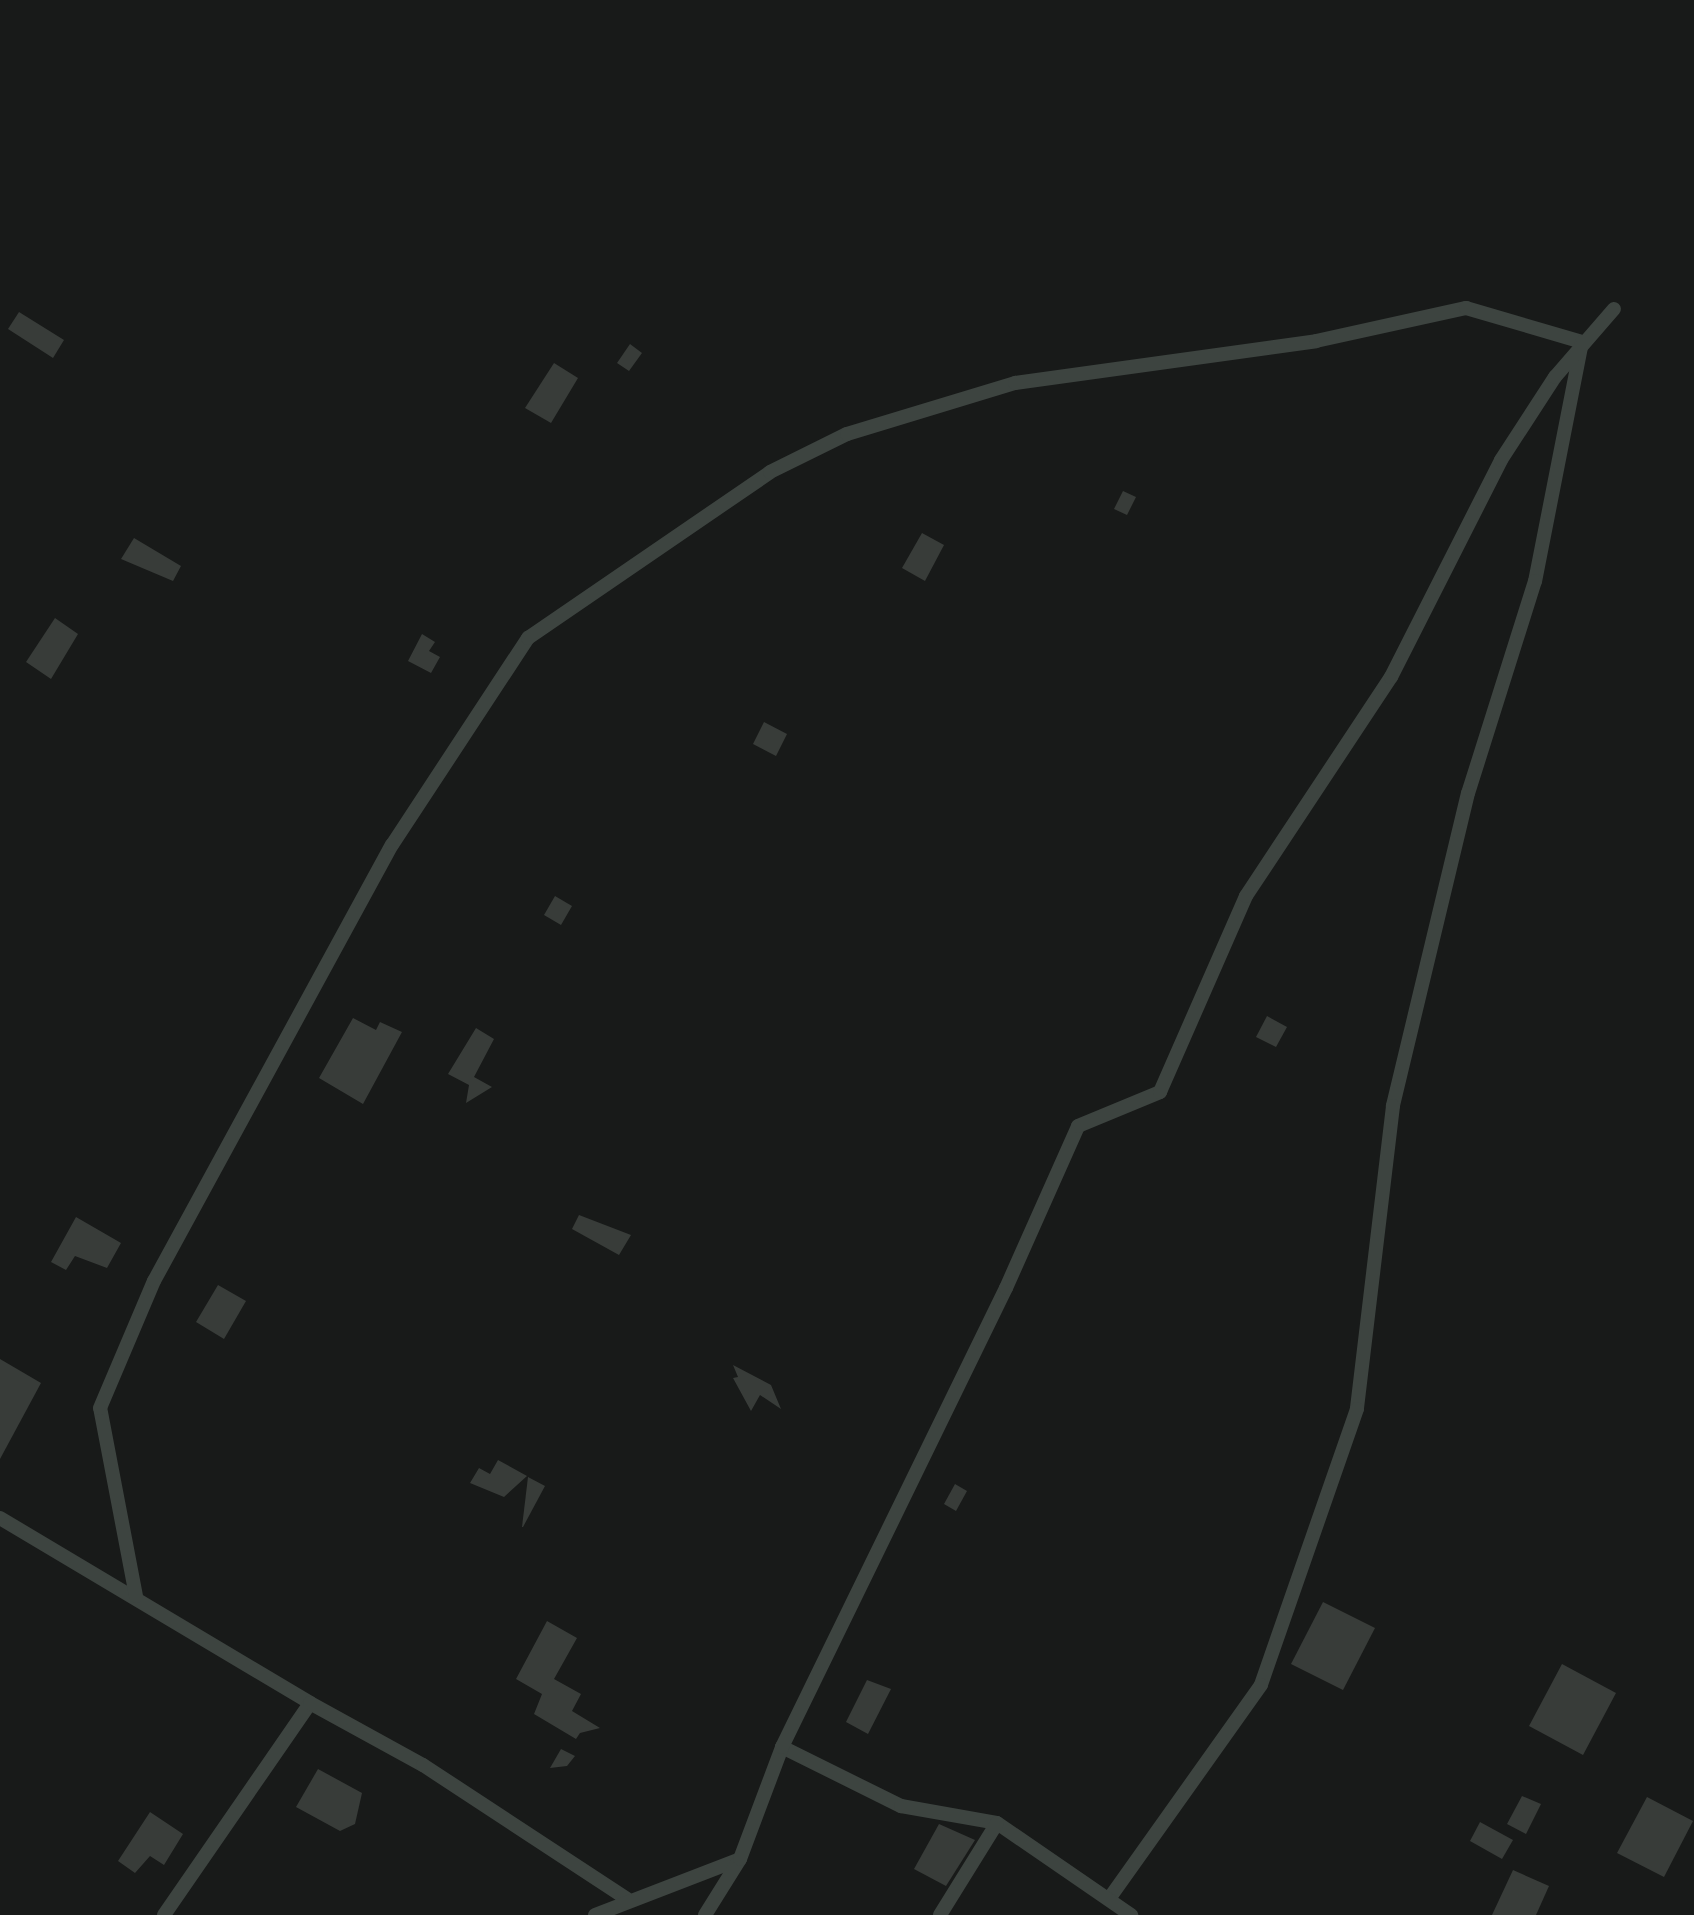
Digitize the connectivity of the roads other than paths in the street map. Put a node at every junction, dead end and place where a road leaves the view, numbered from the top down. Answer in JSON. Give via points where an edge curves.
{"nodes":[{"id":1,"x":1614,"y":309,"type":"dead end"},
{"id":2,"x":1582,"y":342,"type":"junction"},
{"id":3,"x":0,"y":1518,"type":"edge"},
{"id":4,"x":136,"y":1596,"type":"junction"},
{"id":5,"x":310,"y":1703,"type":"junction"},
{"id":6,"x":782,"y":1747,"type":"junction"},
{"id":7,"x":997,"y":1823,"type":"junction"},
{"id":8,"x":740,"y":1859,"type":"junction"},
{"id":9,"x":627,"y":1899,"type":"junction"},
{"id":10,"x":1109,"y":1899,"type":"junction"},
{"id":11,"x":164,"y":1915,"type":"edge"},
{"id":12,"x":595,"y":1915,"type":"edge"},
{"id":13,"x":705,"y":1915,"type":"edge"},
{"id":14,"x":940,"y":1915,"type":"edge"},
{"id":15,"x":1130,"y":1915,"type":"edge"}],
"edges":[{"from":1,"to":2,"type":"street"},
{"from":2,"to":4,"type":"street","via":[[1466,309],[1316,341],[1015,383],[847,434],[770,472],[528,638],[392,845],[154,1281],[100,1408]]},
{"from":2,"to":6,"type":"street","via":[[1501,460],[1391,677],[1246,896],[1160,1092],[1077,1126],[1006,1288]]},
{"from":2,"to":10,"type":"street","via":[[1535,581],[1468,793],[1392,1106],[1357,1409],[1261,1685]]},
{"from":3,"to":4,"type":"street"},
{"from":4,"to":5,"type":"street"},
{"from":5,"to":9,"type":"street","via":[[423,1765]]},
{"from":5,"to":11,"type":"street"},
{"from":6,"to":7,"type":"street","via":[[901,1806]]},
{"from":6,"to":8,"type":"street"},
{"from":7,"to":10,"type":"street"},
{"from":7,"to":14,"type":"street"},
{"from":8,"to":9,"type":"street"},
{"from":8,"to":13,"type":"street"},
{"from":9,"to":12,"type":"street"},
{"from":10,"to":15,"type":"street"}]}
